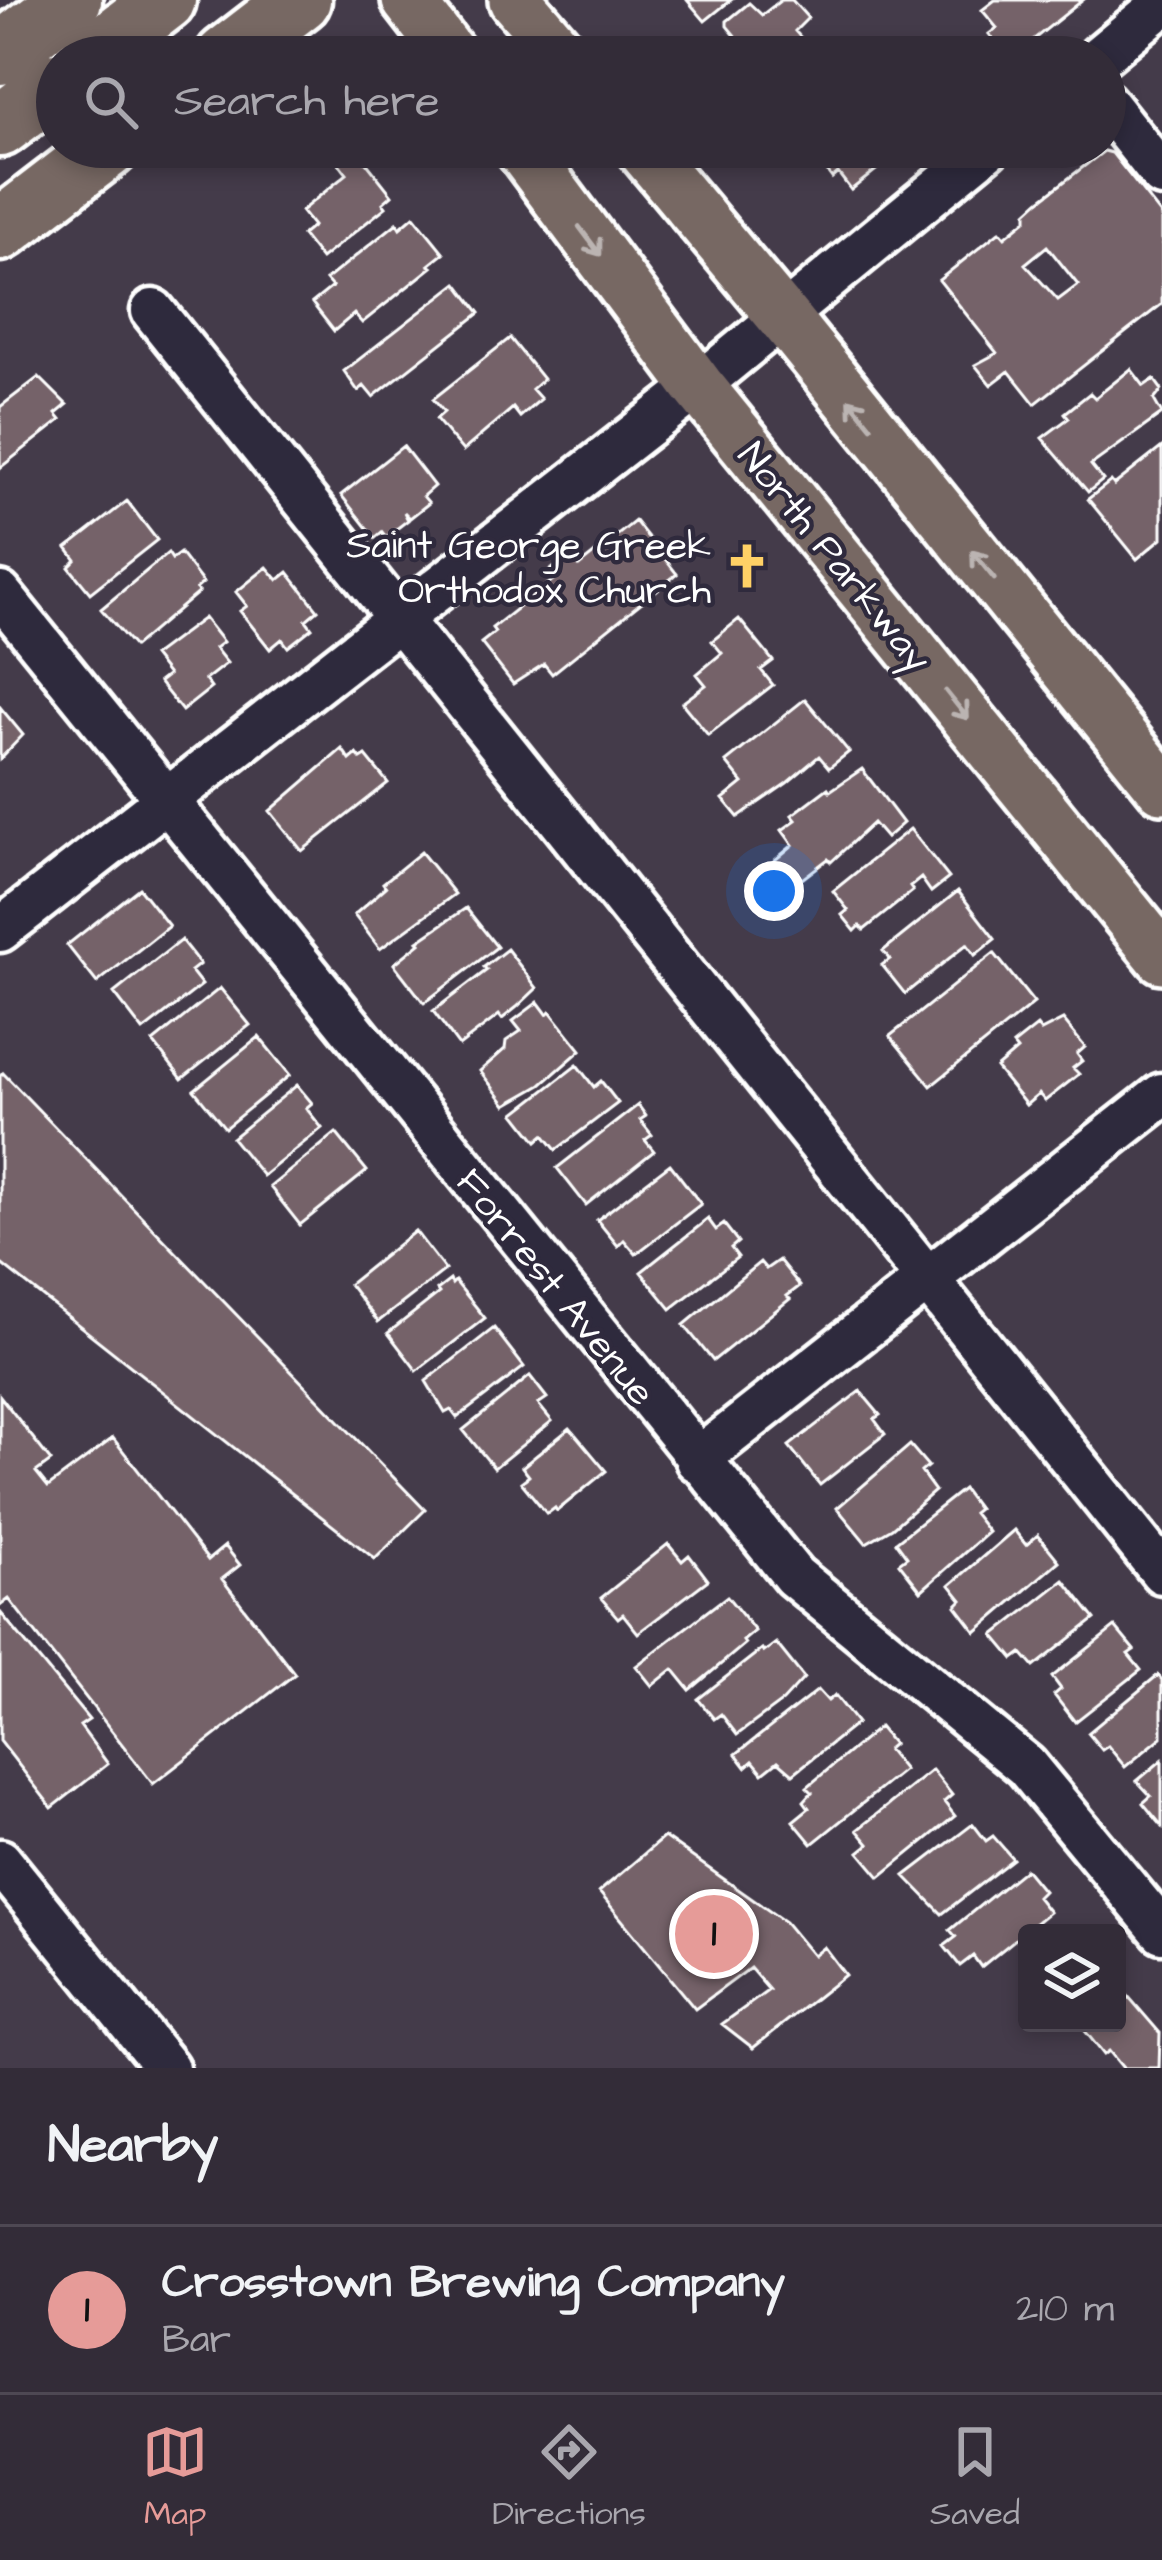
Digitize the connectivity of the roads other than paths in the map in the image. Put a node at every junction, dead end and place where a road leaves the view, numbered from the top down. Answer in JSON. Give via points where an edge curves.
{"nodes":[{"id":1,"x":71,"y":0,"type":"edge"},
{"id":2,"x":165,"y":0,"type":"edge"},
{"id":3,"x":515,"y":0,"type":"edge"},
{"id":4,"x":297,"y":5,"type":"edge"},
{"id":5,"x":1162,"y":5,"type":"edge"},
{"id":6,"x":118,"y":36,"type":"edge"},
{"id":7,"x":255,"y":36,"type":"edge"},
{"id":8,"x":546,"y":36,"type":"edge"},
{"id":9,"x":1124,"y":36,"type":"edge"},
{"id":10,"x":0,"y":54,"type":"edge"},
{"id":11,"x":36,"y":99,"type":"edge"},
{"id":12,"x":0,"y":126,"type":"edge"},
{"id":13,"x":1126,"y":128,"type":"edge"},
{"id":14,"x":81,"y":168,"type":"edge"},
{"id":15,"x":536,"y":168,"type":"edge"},
{"id":16,"x":659,"y":168,"type":"edge"},
{"id":17,"x":963,"y":168,"type":"edge"},
{"id":18,"x":1160,"y":169,"type":"edge"},
{"id":19,"x":0,"y":230,"type":"edge"},
{"id":20,"x":153,"y":311,"type":"dead end"},
{"id":21,"x":783,"y":317,"type":"junction"},
{"id":22,"x":698,"y":386,"type":"junction"},
{"id":23,"x":0,"y":594,"type":"edge"},
{"id":24,"x":399,"y":619,"type":"junction"},
{"id":25,"x":1162,"y":787,"type":"edge"},
{"id":26,"x":166,"y":801,"type":"junction"},
{"id":27,"x":0,"y":930,"type":"edge"},
{"id":28,"x":1162,"y":957,"type":"edge"},
{"id":29,"x":1162,"y":1095,"type":"edge"},
{"id":30,"x":927,"y":1280,"type":"junction"},
{"id":31,"x":697,"y":1460,"type":"junction"},
{"id":32,"x":1162,"y":1572,"type":"edge"},
{"id":33,"x":6,"y":1883,"type":"edge"},
{"id":34,"x":1162,"y":1931,"type":"edge"},
{"id":35,"x":167,"y":2068,"type":"edge"}],
"edges":[{"from":1,"to":10,"type":"highway"},
{"from":2,"to":6,"type":"highway"},
{"from":3,"to":8,"type":"main road"},
{"from":4,"to":7,"type":"highway"},
{"from":5,"to":9,"type":"street"},
{"from":11,"to":12,"type":"highway"},
{"from":13,"to":18,"type":"street"},
{"from":14,"to":19,"type":"highway"},
{"from":15,"to":22,"type":"main road","name":"North Parkway","one_way":true},
{"from":16,"to":21,"type":"main road"},
{"from":17,"to":21,"type":"street"},
{"from":20,"to":24,"type":"street"},
{"from":21,"to":22,"type":"street"},
{"from":25,"to":21,"type":"main road","one_way":true},
{"from":22,"to":24,"type":"street"},
{"from":22,"to":28,"type":"main road","name":"North Parkway","one_way":true},
{"from":23,"to":26,"type":"street","name":"Forrest Avenue"},
{"from":24,"to":26,"type":"street"},
{"from":24,"to":30,"type":"street"},
{"from":26,"to":27,"type":"street"},
{"from":26,"to":31,"type":"street","name":"Forrest Avenue"},
{"from":29,"to":30,"type":"street"},
{"from":30,"to":31,"type":"street"},
{"from":30,"to":32,"type":"street"},
{"from":31,"to":34,"type":"street","name":"Forrest Avenue","via":[[794,1576],[1026,1766]]},
{"from":33,"to":35,"type":"street"}]}
